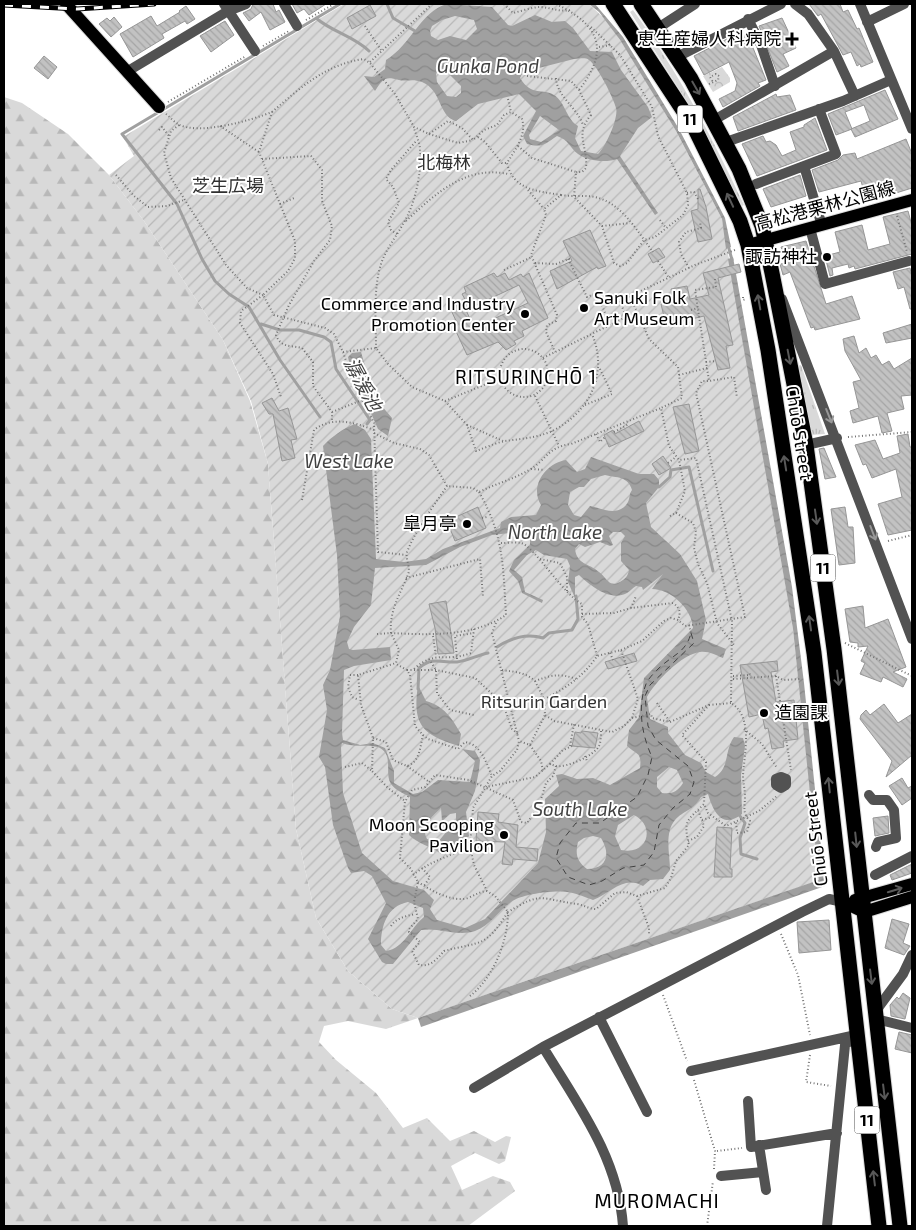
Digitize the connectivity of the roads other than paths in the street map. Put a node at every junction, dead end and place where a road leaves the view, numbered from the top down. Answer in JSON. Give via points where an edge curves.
{"nodes":[{"id":1,"x":66,"y":4,"type":"edge"},
{"id":2,"x":246,"y":4,"type":"edge"},
{"id":3,"x":284,"y":4,"type":"edge"},
{"id":4,"x":613,"y":4,"type":"edge"},
{"id":5,"x":641,"y":4,"type":"edge"},
{"id":6,"x":695,"y":4,"type":"edge"},
{"id":7,"x":781,"y":4,"type":"edge"},
{"id":8,"x":795,"y":4,"type":"edge"},
{"id":9,"x":860,"y":4,"type":"edge"},
{"id":10,"x":904,"y":4,"type":"edge"},
{"id":11,"x":226,"y":7,"type":"edge"},
{"id":12,"x":748,"y":19,"type":"junction"},
{"id":13,"x":867,"y":22,"type":"junction"},
{"id":14,"x":297,"y":26,"type":"dead end"},
{"id":15,"x":658,"y":28,"type":"junction"},
{"id":16,"x":255,"y":51,"type":"road end"},
{"id":17,"x":834,"y":51,"type":"junction"},
{"id":18,"x":677,"y":57,"type":"junction"},
{"id":19,"x":128,"y":71,"type":"junction"},
{"id":20,"x":891,"y":80,"type":"junction"},
{"id":21,"x":775,"y":86,"type":"junction"},
{"id":22,"x":855,"y":96,"type":"junction"},
{"id":23,"x":162,"y":109,"type":"road end"},
{"id":24,"x":820,"y":109,"type":"junction"},
{"id":25,"x":714,"y":120,"type":"junction"},
{"id":26,"x":912,"y":129,"type":"edge"},
{"id":27,"x":726,"y":142,"type":"junction"},
{"id":28,"x":804,"y":166,"type":"junction"},
{"id":29,"x":756,"y":184,"type":"dead end"},
{"id":30,"x":912,"y":200,"type":"edge"},
{"id":31,"x":820,"y":219,"type":"dead end"},
{"id":32,"x":810,"y":228,"type":"junction"},
{"id":33,"x":765,"y":241,"type":"junction"},
{"id":34,"x":748,"y":245,"type":"junction"},
{"id":35,"x":909,"y":261,"type":"road end"},
{"id":36,"x":772,"y":273,"type":"junction"},
{"id":37,"x":837,"y":438,"type":"junction"},
{"id":38,"x":806,"y":445,"type":"junction"},
{"id":39,"x":912,"y":639,"type":"edge"},
{"id":40,"x":868,"y":795,"type":"dead end"},
{"id":41,"x":876,"y":847,"type":"dead end"},
{"id":42,"x":912,"y":856,"type":"edge"},
{"id":43,"x":875,"y":875,"type":"dead end"},
{"id":44,"x":912,"y":884,"type":"edge"},
{"id":45,"x":912,"y":897,"type":"edge"},
{"id":46,"x":843,"y":902,"type":"junction"},
{"id":47,"x":863,"y":905,"type":"junction"},
{"id":48,"x":912,"y":955,"type":"edge"},
{"id":49,"x":876,"y":1015,"type":"junction"},
{"id":50,"x":600,"y":1017,"type":"junction"},
{"id":51,"x":912,"y":1028,"type":"edge"},
{"id":52,"x":856,"y":1034,"type":"junction"},
{"id":53,"x":543,"y":1047,"type":"junction"},
{"id":54,"x":691,"y":1071,"type":"road end"},
{"id":55,"x":474,"y":1088,"type":"dead end"},
{"id":56,"x":748,"y":1101,"type":"dead end"},
{"id":57,"x":647,"y":1112,"type":"dead end"},
{"id":58,"x":837,"y":1133,"type":"junction"},
{"id":59,"x":755,"y":1146,"type":"junction"},
{"id":60,"x":763,"y":1172,"type":"junction"},
{"id":61,"x":716,"y":1175,"type":"road end"},
{"id":62,"x":766,"y":1190,"type":"dead end"},
{"id":63,"x":623,"y":1226,"type":"edge"},
{"id":64,"x":828,"y":1226,"type":"edge"},
{"id":65,"x":880,"y":1226,"type":"edge"},
{"id":66,"x":900,"y":1226,"type":"edge"}],
"edges":[{"from":1,"to":19,"type":"main road"},
{"from":2,"to":11,"type":"street"},
{"from":3,"to":14,"type":"street"},
{"from":34,"to":4,"type":"highway","name":"Chūō Street","number":"11","one_way":true,"via":[[740,221],[694,127]]},
{"from":5,"to":15,"type":"highway","name":"Chūō Street","number":"11"},
{"from":6,"to":15,"type":"street"},
{"from":7,"to":12,"type":"street"},
{"from":8,"to":17,"type":"street","via":[[808,14]]},
{"from":9,"to":13,"type":"street"},
{"from":10,"to":13,"type":"street"},
{"from":11,"to":16,"type":"street"},
{"from":11,"to":19,"type":"street"},
{"from":12,"to":18,"type":"street"},
{"from":12,"to":21,"type":"street"},
{"from":13,"to":20,"type":"street"},
{"from":15,"to":18,"type":"highway","name":"Chūō Street","number":"11"},
{"from":17,"to":21,"type":"street"},
{"from":17,"to":22,"type":"street"},
{"from":18,"to":25,"type":"highway","name":"Chūō Street","number":"11","one_way":true},
{"from":19,"to":23,"type":"main road"},
{"from":20,"to":22,"type":"street"},
{"from":20,"to":26,"type":"street"},
{"from":21,"to":25,"type":"street"},
{"from":22,"to":24,"type":"street"},
{"from":24,"to":27,"type":"street"},
{"from":24,"to":28,"type":"street","via":[[836,154]]},
{"from":25,"to":27,"type":"highway","name":"Chūō Street","number":"11"},
{"from":27,"to":33,"type":"highway","name":"Chūō Street","number":"11","via":[[755,207]]},
{"from":28,"to":29,"type":"street"},
{"from":28,"to":31,"type":"street"},
{"from":30,"to":32,"type":"main road","name":"高松港栗林公園線"},
{"from":32,"to":33,"type":"main road","name":"高松港栗林公園線"},
{"from":32,"to":35,"type":"street","via":[[825,284]]},
{"from":33,"to":34,"type":"main road","name":"高松港栗林公園線"},
{"from":33,"to":36,"type":"highway","name":"Chūō Street","number":"11"},
{"from":46,"to":34,"type":"highway","name":"Chūō Street","number":"11","one_way":true,"via":[[803,577],[768,350]]},
{"from":36,"to":37,"type":"street","one_way":true},
{"from":36,"to":38,"type":"highway","name":"Chūō Street","number":"11","one_way":true},
{"from":37,"to":38,"type":"street"},
{"from":37,"to":39,"type":"street","one_way":true},
{"from":38,"to":47,"type":"highway","name":"Chūō Street","number":"11","one_way":true,"via":[[840,695]]},
{"from":40,"to":41,"type":"street","via":[[873,800],[887,800],[895,814],[896,838],[878,842]]},
{"from":42,"to":43,"type":"street"},
{"from":47,"to":44,"type":"main road","one_way":true},
{"from":45,"to":47,"type":"main road"},
{"from":46,"to":47,"type":"main road"},
{"from":46,"to":50,"type":"street","via":[[829,899]]},
{"from":46,"to":52,"type":"highway","number":"11"},
{"from":47,"to":49,"type":"highway","number":"11","one_way":true},
{"from":48,"to":49,"type":"street"},
{"from":49,"to":51,"type":"street"},
{"from":49,"to":66,"type":"highway","number":"11","one_way":true},
{"from":50,"to":53,"type":"street"},
{"from":50,"to":57,"type":"street"},
{"from":52,"to":54,"type":"street"},
{"from":52,"to":58,"type":"street","via":[[845,1045]]},
{"from":65,"to":52,"type":"highway","number":"11","one_way":true},
{"from":53,"to":55,"type":"street"},
{"from":53,"to":63,"type":"street","via":[[607,1155]]},
{"from":56,"to":59,"type":"street"},
{"from":58,"to":59,"type":"street"},
{"from":58,"to":64,"type":"street"},
{"from":59,"to":60,"type":"street"},
{"from":60,"to":61,"type":"street"},
{"from":60,"to":62,"type":"street"}]}
